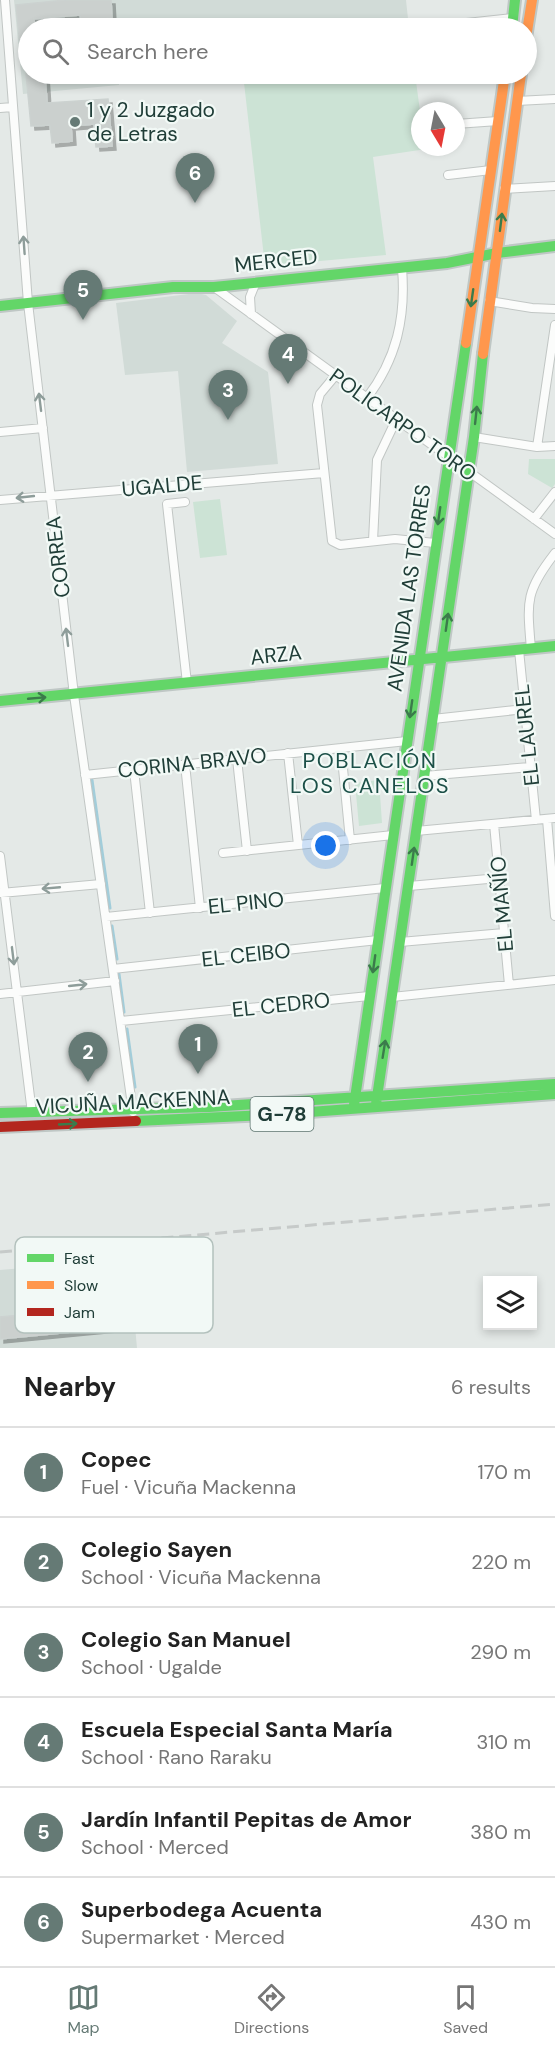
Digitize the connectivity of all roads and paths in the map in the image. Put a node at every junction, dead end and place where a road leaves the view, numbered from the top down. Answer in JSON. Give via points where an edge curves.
{"nodes":[{"id":1,"x":5,"y":0,"type":"edge"},
{"id":2,"x":515,"y":0,"type":"edge"},
{"id":3,"x":532,"y":0,"type":"edge"},
{"id":4,"x":513,"y":18,"type":"edge"},
{"id":5,"x":529,"y":18,"type":"edge"},
{"id":6,"x":504,"y":84,"type":"edge"},
{"id":7,"x":520,"y":84,"type":"edge"},
{"id":8,"x":555,"y":99,"type":"edge"},
{"id":9,"x":517,"y":101,"type":"junction"},
{"id":10,"x":13,"y":107,"type":"junction"},
{"id":11,"x":0,"y":108,"type":"edge"},
{"id":12,"x":498,"y":121,"type":"junction"},
{"id":13,"x":465,"y":123,"type":"edge"},
{"id":14,"x":490,"y":170,"type":"junction"},
{"id":15,"x":448,"y":175,"type":"dead end"},
{"id":16,"x":555,"y":186,"type":"edge"},
{"id":17,"x":504,"y":189,"type":"junction"},
{"id":18,"x":555,"y":246,"type":"edge"},
{"id":19,"x":497,"y":253,"type":"junction"},
{"id":20,"x":478,"y":257,"type":"junction"},
{"id":21,"x":402,"y":268,"type":"junction"},
{"id":22,"x":256,"y":282,"type":"junction"},
{"id":23,"x":214,"y":287,"type":"junction"},
{"id":24,"x":489,"y":301,"type":"junction"},
{"id":25,"x":28,"y":303,"type":"junction"},
{"id":26,"x":0,"y":306,"type":"edge"},
{"id":27,"x":555,"y":309,"type":"edge"},
{"id":28,"x":251,"y":314,"type":"junction"},
{"id":29,"x":555,"y":325,"type":"edge"},
{"id":30,"x":335,"y":376,"type":"junction"},
{"id":31,"x":366,"y":399,"type":"junction"},
{"id":32,"x":396,"y":420,"type":"junction"},
{"id":33,"x":43,"y":428,"type":"junction"},
{"id":34,"x":0,"y":432,"type":"edge"},
{"id":35,"x":474,"y":437,"type":"junction"},
{"id":36,"x":555,"y":446,"type":"edge"},
{"id":37,"x":537,"y":447,"type":"junction"},
{"id":38,"x":447,"y":458,"type":"junction"},
{"id":39,"x":324,"y":473,"type":"junction"},
{"id":40,"x":469,"y":473,"type":"junction"},
{"id":41,"x":555,"y":492,"type":"edge"},
{"id":42,"x":50,"y":495,"type":"junction"},
{"id":43,"x":0,"y":500,"type":"edge"},
{"id":44,"x":185,"y":502,"type":"dead end"},
{"id":45,"x":534,"y":519,"type":"junction"},
{"id":46,"x":555,"y":534,"type":"edge"},
{"id":47,"x":373,"y":541,"type":"junction"},
{"id":48,"x":435,"y":543,"type":"junction"},
{"id":49,"x":555,"y":553,"type":"edge"},
{"id":50,"x":555,"y":646,"type":"edge"},
{"id":51,"x":531,"y":649,"type":"junction"},
{"id":52,"x":519,"y":650,"type":"junction"},
{"id":53,"x":442,"y":657,"type":"junction"},
{"id":54,"x":419,"y":659,"type":"junction"},
{"id":55,"x":187,"y":683,"type":"junction"},
{"id":56,"x":74,"y":695,"type":"junction"},
{"id":57,"x":0,"y":701,"type":"edge"},
{"id":58,"x":525,"y":709,"type":"junction"},
{"id":59,"x":433,"y":719,"type":"junction"},
{"id":60,"x":407,"y":741,"type":"junction"},
{"id":61,"x":341,"y":748,"type":"junction"},
{"id":62,"x":288,"y":753,"type":"junction"},
{"id":63,"x":237,"y":759,"type":"junction"},
{"id":64,"x":185,"y":764,"type":"junction"},
{"id":65,"x":530,"y":766,"type":"junction"},
{"id":66,"x":134,"y":770,"type":"junction"},
{"id":67,"x":85,"y":775,"type":"junction"},
{"id":68,"x":424,"y":776,"type":"junction"},
{"id":69,"x":551,"y":818,"type":"edge"},
{"id":70,"x":536,"y":820,"type":"junction"},
{"id":71,"x":494,"y":824,"type":"junction"},
{"id":72,"x":417,"y":831,"type":"junction"},
{"id":73,"x":393,"y":835,"type":"junction"},
{"id":74,"x":350,"y":840,"type":"junction"},
{"id":75,"x":298,"y":845,"type":"junction"},
{"id":76,"x":247,"y":851,"type":"junction"},
{"id":77,"x":223,"y":853,"type":"dead end"},
{"id":78,"x":0,"y":856,"type":"edge"},
{"id":79,"x":499,"y":878,"type":"junction"},
{"id":80,"x":101,"y":884,"type":"junction"},
{"id":81,"x":408,"y":886,"type":"junction"},
{"id":82,"x":385,"y":888,"type":"junction"},
{"id":83,"x":2,"y":893,"type":"edge"},
{"id":84,"x":200,"y":908,"type":"junction"},
{"id":85,"x":150,"y":913,"type":"junction"},
{"id":86,"x":555,"y":916,"type":"edge"},
{"id":87,"x":106,"y":917,"type":"junction"},
{"id":88,"x":504,"y":933,"type":"junction"},
{"id":89,"x":378,"y":940,"type":"junction"},
{"id":90,"x":400,"y":942,"type":"junction"},
{"id":91,"x":113,"y":969,"type":"junction"},
{"id":92,"x":555,"y":980,"type":"edge"},
{"id":93,"x":115,"y":981,"type":"junction"},
{"id":94,"x":509,"y":985,"type":"junction"},
{"id":95,"x":17,"y":992,"type":"junction"},
{"id":96,"x":0,"y":994,"type":"edge"},
{"id":97,"x":369,"y":996,"type":"junction"},
{"id":98,"x":392,"y":997,"type":"junction"},
{"id":99,"x":121,"y":1021,"type":"junction"},
{"id":100,"x":555,"y":1084,"type":"edge"},
{"id":101,"x":555,"y":1094,"type":"edge"},
{"id":102,"x":376,"y":1102,"type":"junction"},
{"id":103,"x":354,"y":1104,"type":"junction"},
{"id":104,"x":133,"y":1112,"type":"junction"},
{"id":105,"x":0,"y":1113,"type":"edge"},
{"id":106,"x":32,"y":1113,"type":"junction"},
{"id":107,"x":0,"y":1127,"type":"edge"}],
"edges":[{"from":1,"to":10,"type":"street","name":"CORREA"},
{"from":2,"to":4,"type":"main road"},
{"from":3,"to":5,"type":"main road"},
{"from":6,"to":12,"type":"main road","name":"AVENIDA LAS TORRES"},
{"from":7,"to":9,"type":"main road","name":"AVENIDA LAS TORRES"},
{"from":8,"to":9,"type":"street"},
{"from":9,"to":17,"type":"main road","name":"AVENIDA LAS TORRES"},
{"from":10,"to":11,"type":"street"},
{"from":25,"to":10,"type":"street","name":"CORREA","one_way":true},
{"from":12,"to":13,"type":"street"},
{"from":12,"to":14,"type":"main road","name":"AVENIDA LAS TORRES"},
{"from":14,"to":15,"type":"street"},
{"from":14,"to":20,"type":"main road","name":"AVENIDA LAS TORRES"},
{"from":16,"to":17,"type":"street"},
{"from":19,"to":17,"type":"main road","name":"AVENIDA LAS TORRES","one_way":true},
{"from":18,"to":19,"type":"main road","name":"MERCED"},
{"from":19,"to":20,"type":"main road","name":"MERCED"},
{"from":19,"to":24,"type":"main road","name":"AVENIDA LAS TORRES"},
{"from":20,"to":21,"type":"main road","name":"MERCED"},
{"from":20,"to":38,"type":"main road","name":"AVENIDA LAS TORRES","one_way":true},
{"from":21,"to":22,"type":"main road","name":"MERCED"},
{"from":21,"to":31,"type":"street","via":[[403,307],[398,339]]},
{"from":22,"to":23,"type":"main road","name":"MERCED"},
{"from":22,"to":28,"type":"street","via":[[250,297]]},
{"from":23,"to":25,"type":"main road","name":"MERCED","via":[[173,287]]},
{"from":23,"to":28,"type":"street","name":"POLICARPO TORO"},
{"from":24,"to":27,"type":"street"},
{"from":35,"to":24,"type":"main road","name":"AVENIDA LAS TORRES","one_way":true},
{"from":25,"to":26,"type":"main road","name":"MERCED"},
{"from":33,"to":25,"type":"street","name":"CORREA","one_way":true},
{"from":28,"to":30,"type":"street","name":"POLICARPO TORO"},
{"from":29,"to":37,"type":"street"},
{"from":30,"to":31,"type":"street","name":"POLICARPO TORO"},
{"from":30,"to":39,"type":"street","via":[[320,394],[317,405]]},
{"from":31,"to":32,"type":"street","name":"POLICARPO TORO"},
{"from":32,"to":38,"type":"street","name":"POLICARPO TORO"},
{"from":32,"to":47,"type":"street","via":[[377,460]]},
{"from":33,"to":34,"type":"street"},
{"from":33,"to":42,"type":"street","name":"CORREA"},
{"from":35,"to":37,"type":"street"},
{"from":35,"to":40,"type":"main road","name":"AVENIDA LAS TORRES"},
{"from":36,"to":37,"type":"street"},
{"from":38,"to":40,"type":"street","name":"POLICARPO TORO"},
{"from":38,"to":48,"type":"main road","name":"AVENIDA LAS TORRES","one_way":true},
{"from":39,"to":42,"type":"street","name":"UGALDE"},
{"from":39,"to":47,"type":"street","via":[[332,541],[340,545]]},
{"from":40,"to":45,"type":"street","name":"POLICARPO TORO"},
{"from":53,"to":40,"type":"main road","name":"AVENIDA LAS TORRES","one_way":true},
{"from":41,"to":45,"type":"street"},
{"from":42,"to":43,"type":"street","name":"UGALDE","one_way":true},
{"from":56,"to":42,"type":"street","name":"CORREA","one_way":true},
{"from":44,"to":55,"type":"street","via":[[167,504]]},
{"from":45,"to":46,"type":"street","name":"POLICARPO TORO"},
{"from":47,"to":48,"type":"street","via":[[400,538]]},
{"from":48,"to":54,"type":"main road","name":"AVENIDA LAS TORRES"},
{"from":49,"to":51,"type":"street","via":[[538,575],[530,594]]},
{"from":50,"to":51,"type":"main road","name":"ARZA"},
{"from":51,"to":52,"type":"main road","name":"ARZA"},
{"from":52,"to":53,"type":"main road","name":"ARZA"},
{"from":52,"to":58,"type":"street","name":"EL LAUREL"},
{"from":53,"to":54,"type":"main road","name":"ARZA"},
{"from":53,"to":59,"type":"main road","name":"AVENIDA LAS TORRES"},
{"from":54,"to":55,"type":"main road","name":"ARZA"},
{"from":54,"to":60,"type":"main road","name":"AVENIDA LAS TORRES","one_way":true},
{"from":55,"to":56,"type":"main road","name":"ARZA"},
{"from":57,"to":56,"type":"main road","name":"ARZA","one_way":true},
{"from":56,"to":67,"type":"street","name":"CORREA"},
{"from":58,"to":59,"type":"street"},
{"from":58,"to":65,"type":"street","name":"EL LAUREL"},
{"from":59,"to":68,"type":"main road","name":"AVENIDA LAS TORRES"},
{"from":60,"to":61,"type":"street","name":"CORINA BRAVO"},
{"from":60,"to":73,"type":"main road","name":"AVENIDA LAS TORRES"},
{"from":61,"to":62,"type":"street","name":"CORINA BRAVO"},
{"from":61,"to":74,"type":"street"},
{"from":62,"to":63,"type":"street","name":"CORINA BRAVO"},
{"from":62,"to":75,"type":"street"},
{"from":63,"to":64,"type":"street","name":"CORINA BRAVO"},
{"from":63,"to":76,"type":"street"},
{"from":64,"to":66,"type":"street","name":"CORINA BRAVO"},
{"from":64,"to":84,"type":"street"},
{"from":65,"to":68,"type":"street"},
{"from":65,"to":70,"type":"street","name":"EL LAUREL"},
{"from":66,"to":67,"type":"street","name":"CORINA BRAVO"},
{"from":66,"to":85,"type":"street"},
{"from":67,"to":80,"type":"street","name":"CORREA"},
{"from":68,"to":72,"type":"main road","name":"AVENIDA LAS TORRES"},
{"from":69,"to":70,"type":"street"},
{"from":69,"to":86,"type":"street"},
{"from":70,"to":71,"type":"street"},
{"from":71,"to":72,"type":"street"},
{"from":71,"to":79,"type":"street","name":"EL MAÑÍO"},
{"from":81,"to":72,"type":"main road","name":"AVENIDA LAS TORRES","one_way":true},
{"from":73,"to":74,"type":"street"},
{"from":73,"to":82,"type":"main road","name":"AVENIDA LAS TORRES"},
{"from":74,"to":75,"type":"street"},
{"from":75,"to":76,"type":"street"},
{"from":76,"to":77,"type":"street"},
{"from":78,"to":83,"type":"street"},
{"from":79,"to":81,"type":"street"},
{"from":79,"to":88,"type":"street","name":"EL MAÑÍO"},
{"from":80,"to":83,"type":"street","one_way":true},
{"from":80,"to":87,"type":"street","name":"CORREA"},
{"from":81,"to":90,"type":"main road","name":"AVENIDA LAS TORRES"},
{"from":82,"to":84,"type":"street","name":"EL PINO"},
{"from":82,"to":89,"type":"main road","name":"AVENIDA LAS TORRES"},
{"from":83,"to":95,"type":"street","one_way":true},
{"from":84,"to":85,"type":"street","name":"EL PINO"},
{"from":85,"to":87,"type":"street","name":"EL PINO"},
{"from":87,"to":91,"type":"street","name":"CORREA"},
{"from":88,"to":90,"type":"street"},
{"from":88,"to":94,"type":"street","name":"EL MAÑÍO"},
{"from":89,"to":91,"type":"street","name":"EL CEIBO"},
{"from":89,"to":97,"type":"main road","name":"AVENIDA LAS TORRES","one_way":true},
{"from":90,"to":98,"type":"main road","name":"AVENIDA LAS TORRES"},
{"from":91,"to":93,"type":"street","name":"CORREA"},
{"from":92,"to":94,"type":"street"},
{"from":95,"to":93,"type":"street","one_way":true},
{"from":93,"to":99,"type":"street","name":"CORREA"},
{"from":94,"to":98,"type":"street"},
{"from":95,"to":96,"type":"street"},
{"from":95,"to":106,"type":"street"},
{"from":97,"to":99,"type":"street","name":"EL CEDRO"},
{"from":97,"to":103,"type":"main road","name":"AVENIDA LAS TORRES"},
{"from":102,"to":98,"type":"main road","name":"AVENIDA LAS TORRES","one_way":true},
{"from":99,"to":104,"type":"street","name":"CORREA"},
{"from":100,"to":102,"type":"main road","name":"VICUÑA MACKENNA","number":"G-78"},
{"from":101,"to":102,"type":"main road","name":"VICUÑA MACKENNA","number":"G-78"},
{"from":102,"to":103,"type":"main road","name":"VICUÑA MACKENNA","number":"G-78"},
{"from":103,"to":104,"type":"main road","name":"VICUÑA MACKENNA","number":"G-78"},
{"from":107,"to":103,"type":"main road","name":"VICUÑA MACKENNA","number":"G-78","one_way":true},
{"from":104,"to":106,"type":"main road","name":"VICUÑA MACKENNA","number":"G-78"},
{"from":105,"to":106,"type":"main road","name":"VICUÑA MACKENNA","number":"G-78"}]}
